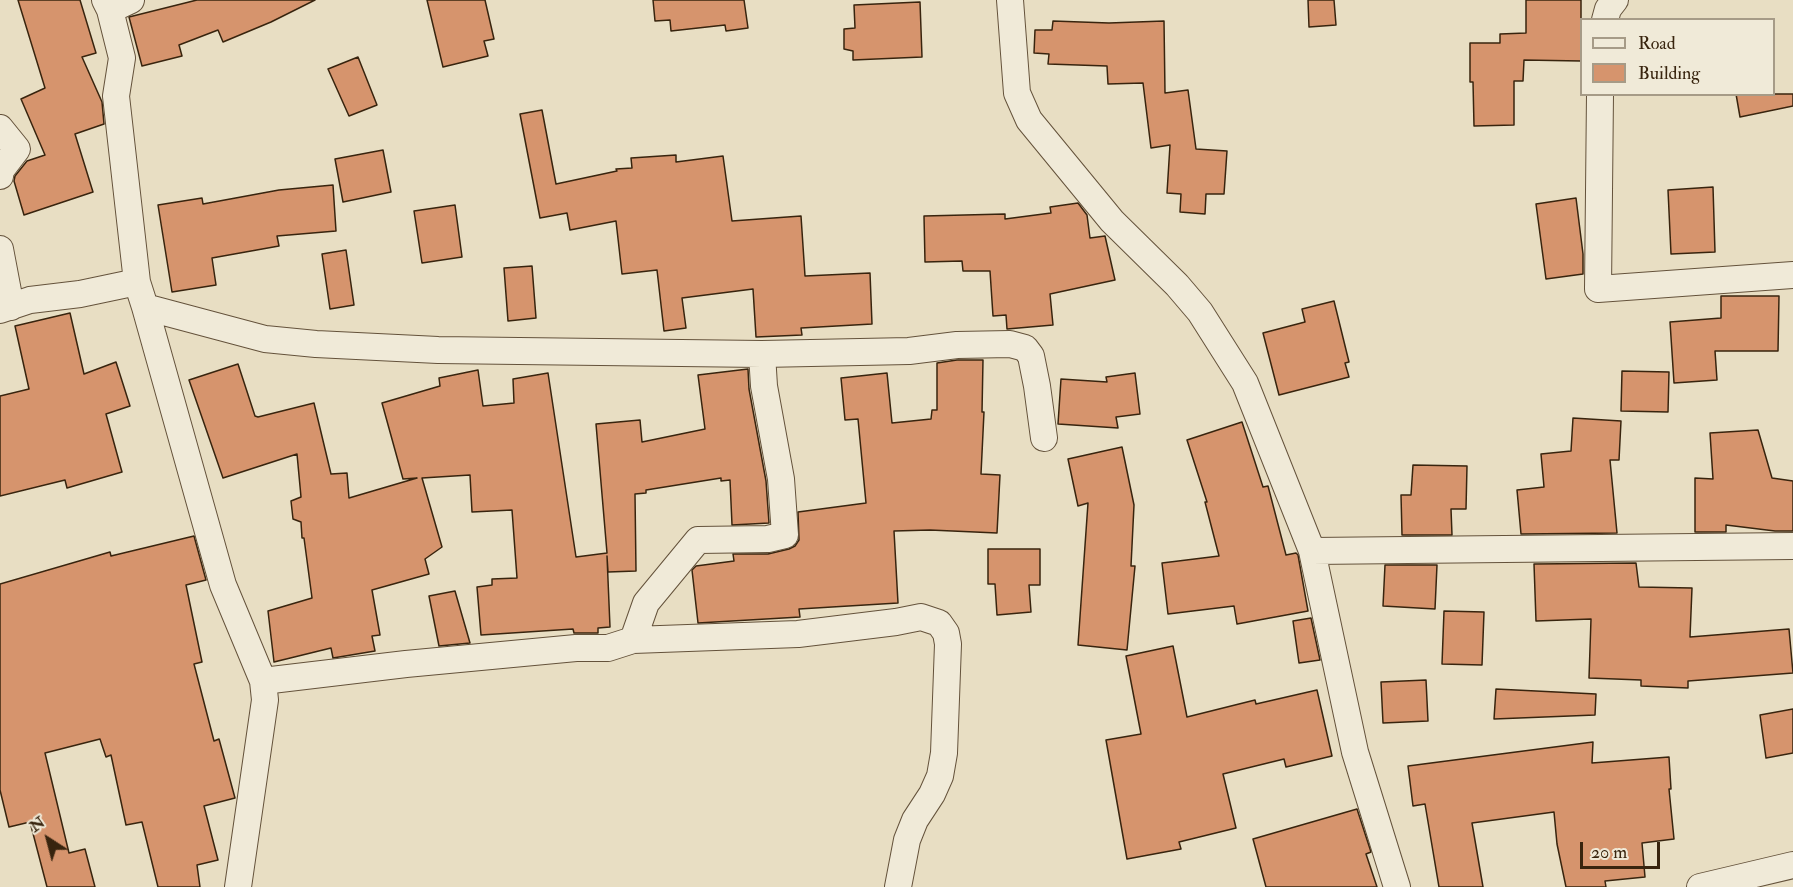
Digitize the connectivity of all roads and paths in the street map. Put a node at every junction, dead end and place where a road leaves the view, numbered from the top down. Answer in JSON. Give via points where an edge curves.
{"nodes":[{"id":1,"x":1010,"y":0,"type":"edge"},
{"id":2,"x":1615,"y":0,"type":"edge"},
{"id":3,"x":116,"y":3,"type":"edge"},
{"id":4,"x":1606,"y":18,"type":"edge"},
{"id":5,"x":1600,"y":96,"type":"edge"},
{"id":6,"x":0,"y":128,"type":"edge"},
{"id":7,"x":0,"y":176,"type":"edge"},
{"id":8,"x":0,"y":249,"type":"edge"},
{"id":9,"x":1793,"y":275,"type":"edge"},
{"id":10,"x":137,"y":282,"type":"junction"},
{"id":11,"x":145,"y":307,"type":"junction"},
{"id":12,"x":6,"y":308,"type":"edge"},
{"id":13,"x":762,"y":354,"type":"junction"},
{"id":14,"x":1044,"y":438,"type":"dead end"},
{"id":15,"x":1793,"y":546,"type":"edge"},
{"id":16,"x":1312,"y":552,"type":"junction"},
{"id":17,"x":633,"y":640,"type":"junction"},
{"id":18,"x":263,"y":681,"type":"junction"},
{"id":19,"x":1793,"y":865,"type":"edge"},
{"id":20,"x":238,"y":887,"type":"edge"},
{"id":21,"x":898,"y":887,"type":"edge"},
{"id":22,"x":1397,"y":887,"type":"edge"},
{"id":23,"x":1700,"y":887,"type":"edge"}],
"edges":[{"from":1,"to":16,"type":"street","via":[[1017,93],[1029,120],[1112,221],[1200,312],[1245,383]]},
{"from":2,"to":4,"type":"street"},
{"from":3,"to":10,"type":"street","via":[[122,58],[116,96]]},
{"from":5,"to":9,"type":"street","via":[[1598,289]]},
{"from":6,"to":7,"type":"street","via":[[17,149]]},
{"from":8,"to":12,"type":"street"},
{"from":10,"to":11,"type":"street"},
{"from":10,"to":12,"type":"street","via":[[30,300]]},
{"from":11,"to":13,"type":"street","via":[[265,339],[316,344],[438,350]]},
{"from":11,"to":18,"type":"street","via":[[223,585]]},
{"from":13,"to":14,"type":"street","via":[[909,351],[978,344],[1025,348],[1031,356]]},
{"from":13,"to":17,"type":"street","via":[[781,479],[785,535],[768,539],[698,540],[646,603]]},
{"from":15,"to":16,"type":"street"},
{"from":16,"to":22,"type":"street","via":[[1355,752]]},
{"from":17,"to":18,"type":"street","via":[[608,648],[406,664]]},
{"from":17,"to":21,"type":"street","via":[[798,634],[921,617],[939,623],[948,644],[944,753],[932,795],[906,840]]},
{"from":18,"to":20,"type":"street","via":[[265,700]]},
{"from":19,"to":23,"type":"street"}]}
